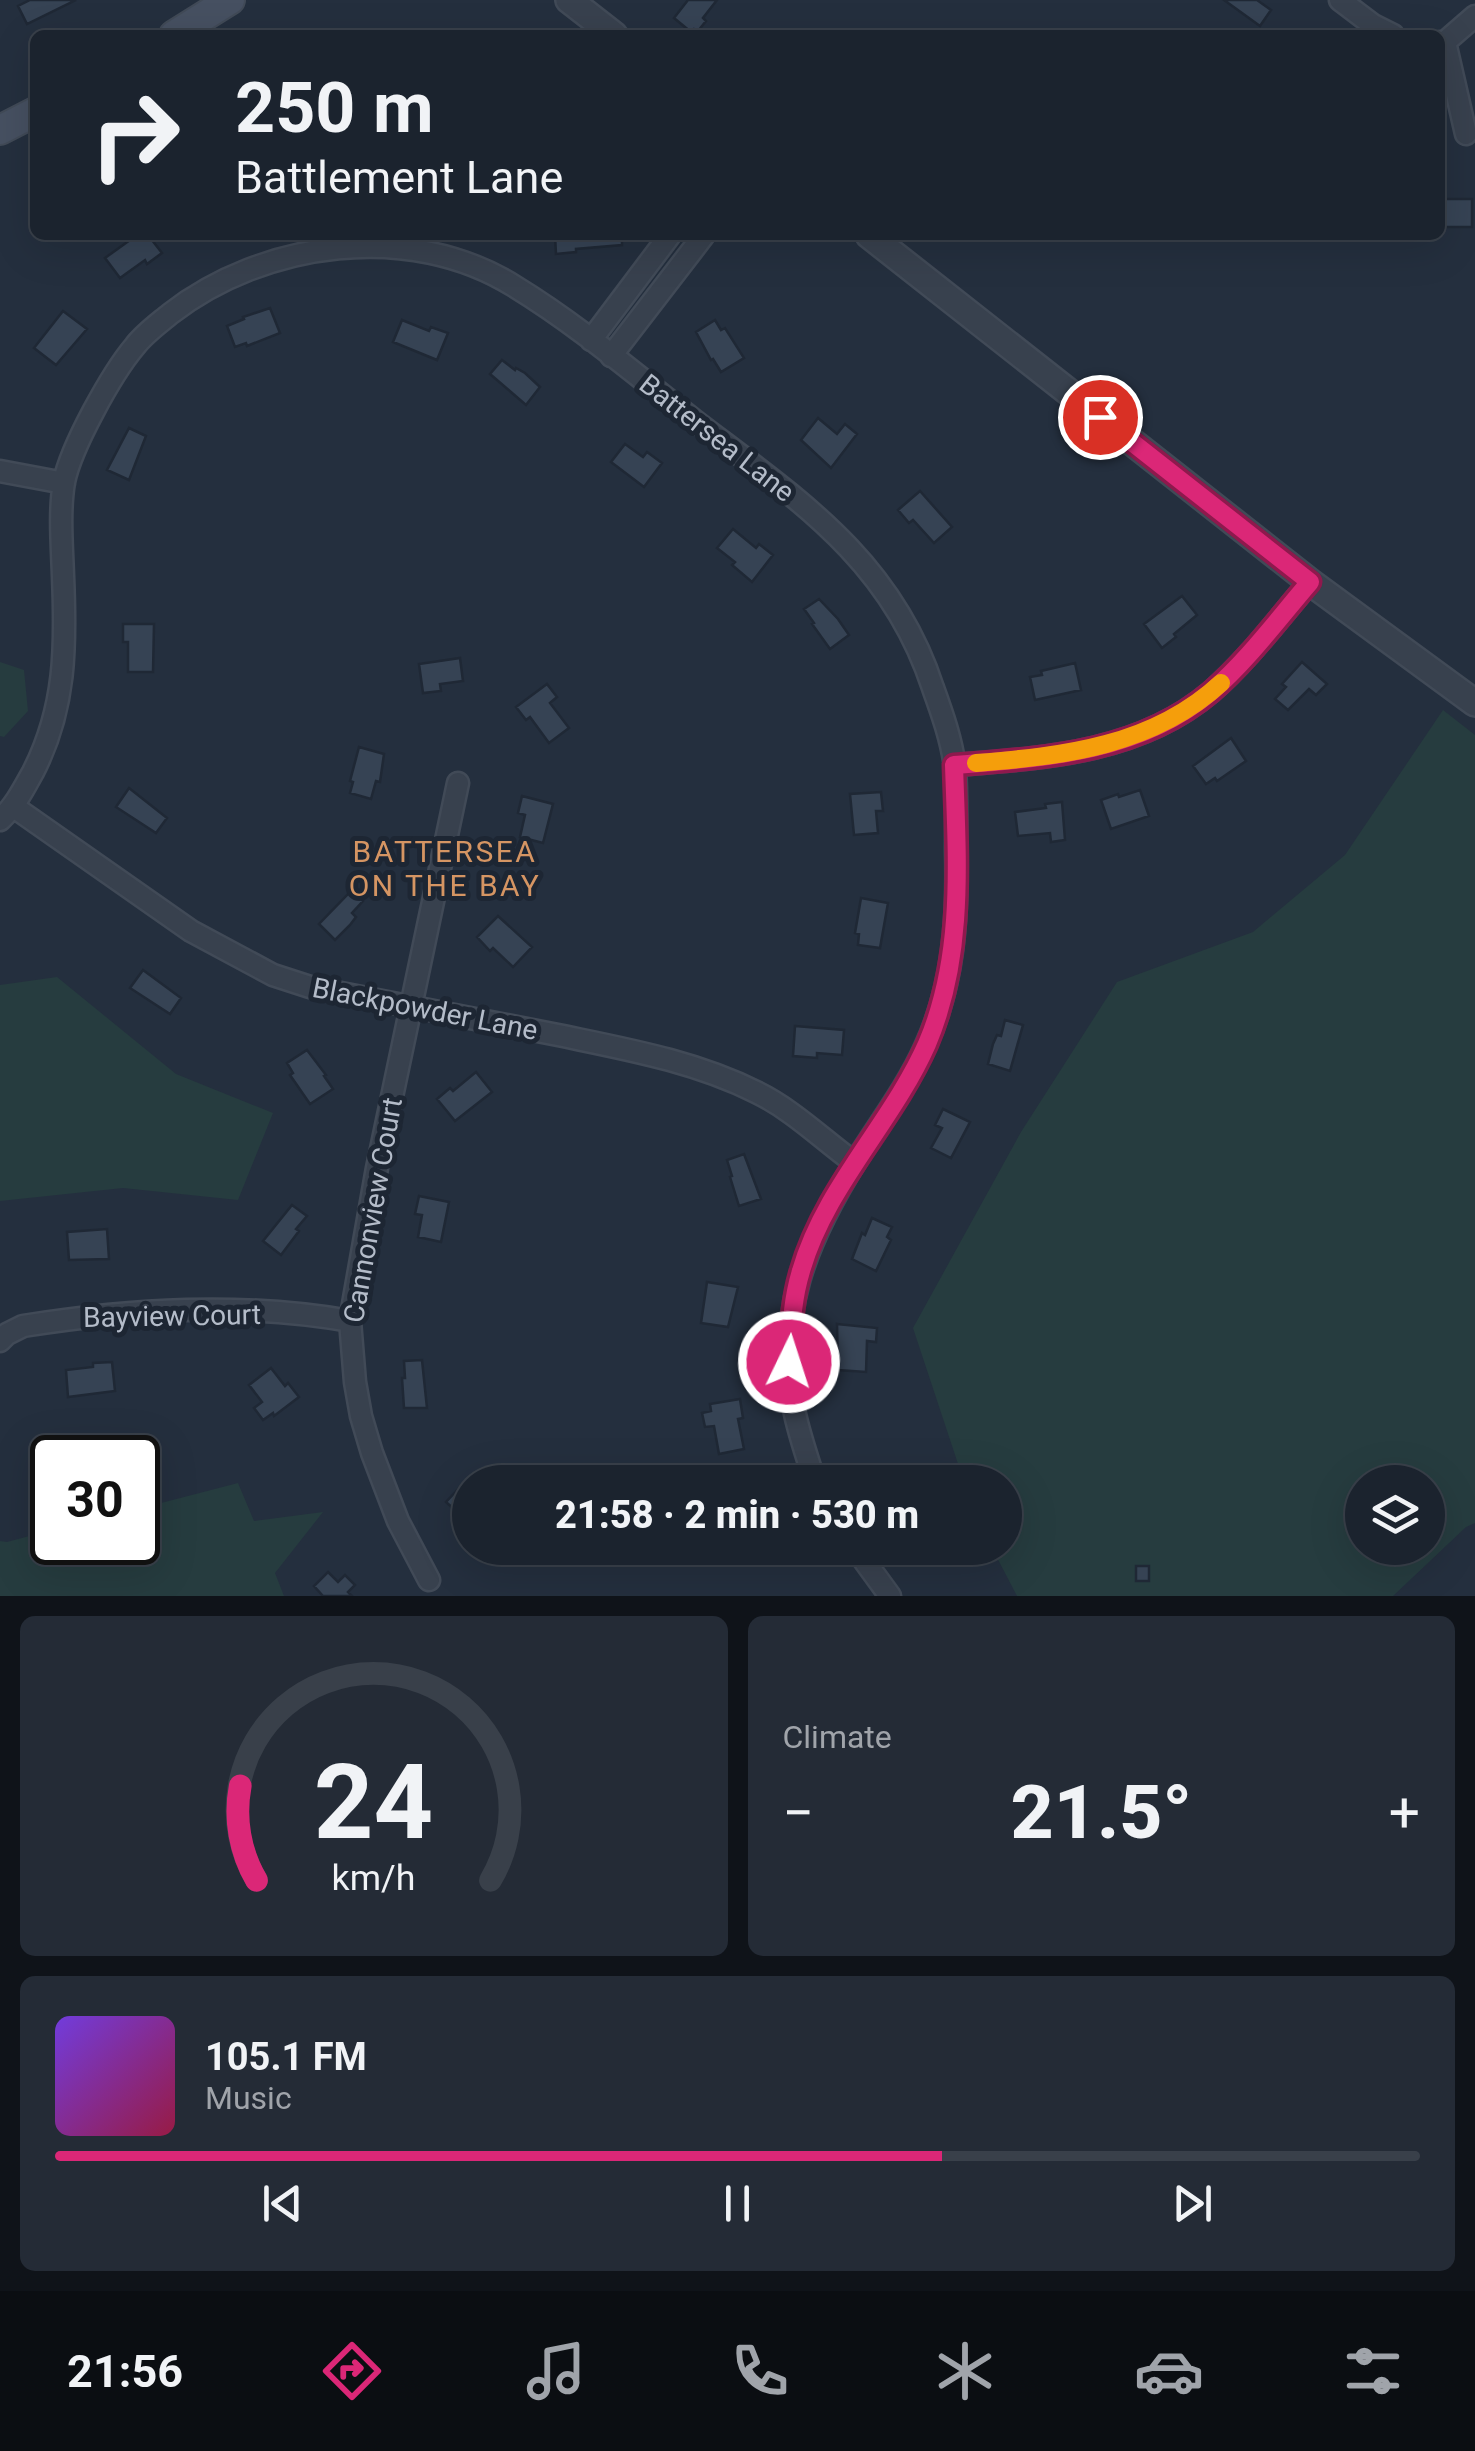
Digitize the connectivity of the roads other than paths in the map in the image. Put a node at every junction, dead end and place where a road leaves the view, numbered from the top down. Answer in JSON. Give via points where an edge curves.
{"nodes":[{"id":1,"x":230,"y":0,"type":"edge"},
{"id":2,"x":569,"y":0,"type":"edge"},
{"id":3,"x":1340,"y":0,"type":"edge"},
{"id":4,"x":1475,"y":16,"type":"edge"},
{"id":5,"x":182,"y":30,"type":"edge"},
{"id":6,"x":608,"y":30,"type":"edge"},
{"id":7,"x":1382,"y":30,"type":"edge"},
{"id":8,"x":1445,"y":40,"type":"edge"},
{"id":9,"x":1445,"y":54,"type":"edge"},
{"id":10,"x":30,"y":115,"type":"edge"},
{"id":11,"x":0,"y":130,"type":"edge"},
{"id":12,"x":1466,"y":134,"type":"dead end"},
{"id":13,"x":666,"y":240,"type":"edge"},
{"id":14,"x":700,"y":240,"type":"edge"},
{"id":15,"x":875,"y":240,"type":"edge"},
{"id":16,"x":591,"y":340,"type":"junction"},
{"id":17,"x":611,"y":356,"type":"junction"},
{"id":18,"x":0,"y":471,"type":"edge"},
{"id":19,"x":64,"y":483,"type":"junction"},
{"id":20,"x":1310,"y":582,"type":"junction"},
{"id":21,"x":1475,"y":704,"type":"edge"},
{"id":22,"x":954,"y":765,"type":"junction"},
{"id":23,"x":458,"y":783,"type":"dead end"},
{"id":24,"x":7,"y":814,"type":"edge"},
{"id":25,"x":410,"y":1006,"type":"junction"},
{"id":26,"x":855,"y":1163,"type":"junction"},
{"id":27,"x":350,"y":1320,"type":"junction"},
{"id":28,"x":0,"y":1341,"type":"edge"},
{"id":29,"x":810,"y":1465,"type":"edge"},
{"id":30,"x":867,"y":1565,"type":"edge"},
{"id":31,"x":429,"y":1580,"type":"dead end"},
{"id":32,"x":890,"y":1596,"type":"edge"}],
"edges":[{"from":1,"to":5,"type":"main road"},
{"from":2,"to":6,"type":"street"},
{"from":3,"to":7,"type":"street"},
{"from":4,"to":8,"type":"street"},
{"from":9,"to":12,"type":"street"},
{"from":10,"to":11,"type":"main road"},
{"from":13,"to":16,"type":"street"},
{"from":14,"to":17,"type":"street"},
{"from":15,"to":20,"type":"street"},
{"from":16,"to":17,"type":"street","name":"Battersea Lane"},
{"from":16,"to":19,"type":"street","name":"Battersea Lane","via":[[505,280],[442,256],[332,248],[272,260],[212,287],[134,346],[84,430]]},
{"from":17,"to":22,"type":"street","name":"Battersea Lane","via":[[793,497],[859,557],[918,646]]},
{"from":18,"to":19,"type":"street"},
{"from":19,"to":24,"type":"street","name":"Battersea Lane","via":[[60,696],[45,746]]},
{"from":20,"to":21,"type":"street"},
{"from":20,"to":22,"type":"street","via":[[1234,671],[1153,728],[1058,756]]},
{"from":22,"to":26,"type":"street","name":"Battersea Lane","via":[[957,910],[944,992],[914,1068]]},
{"from":23,"to":25,"type":"street","name":"Cannonview Court"},
{"from":24,"to":25,"type":"street","name":"Blackpowder Lane","via":[[273,975]]},
{"from":25,"to":26,"type":"street","name":"Blackpowder Lane","via":[[612,1046],[724,1078],[799,1118]]},
{"from":25,"to":27,"type":"street","name":"Cannonview Court"},
{"from":26,"to":29,"type":"street","name":"Battersea Lane","via":[[812,1240],[794,1298],[791,1386]]},
{"from":27,"to":28,"type":"street","name":"Bayview Court","via":[[135,1311],[23,1326]]},
{"from":27,"to":31,"type":"street","name":"Cannonview Court","via":[[360,1416],[398,1521]]},
{"from":30,"to":32,"type":"street"}]}
